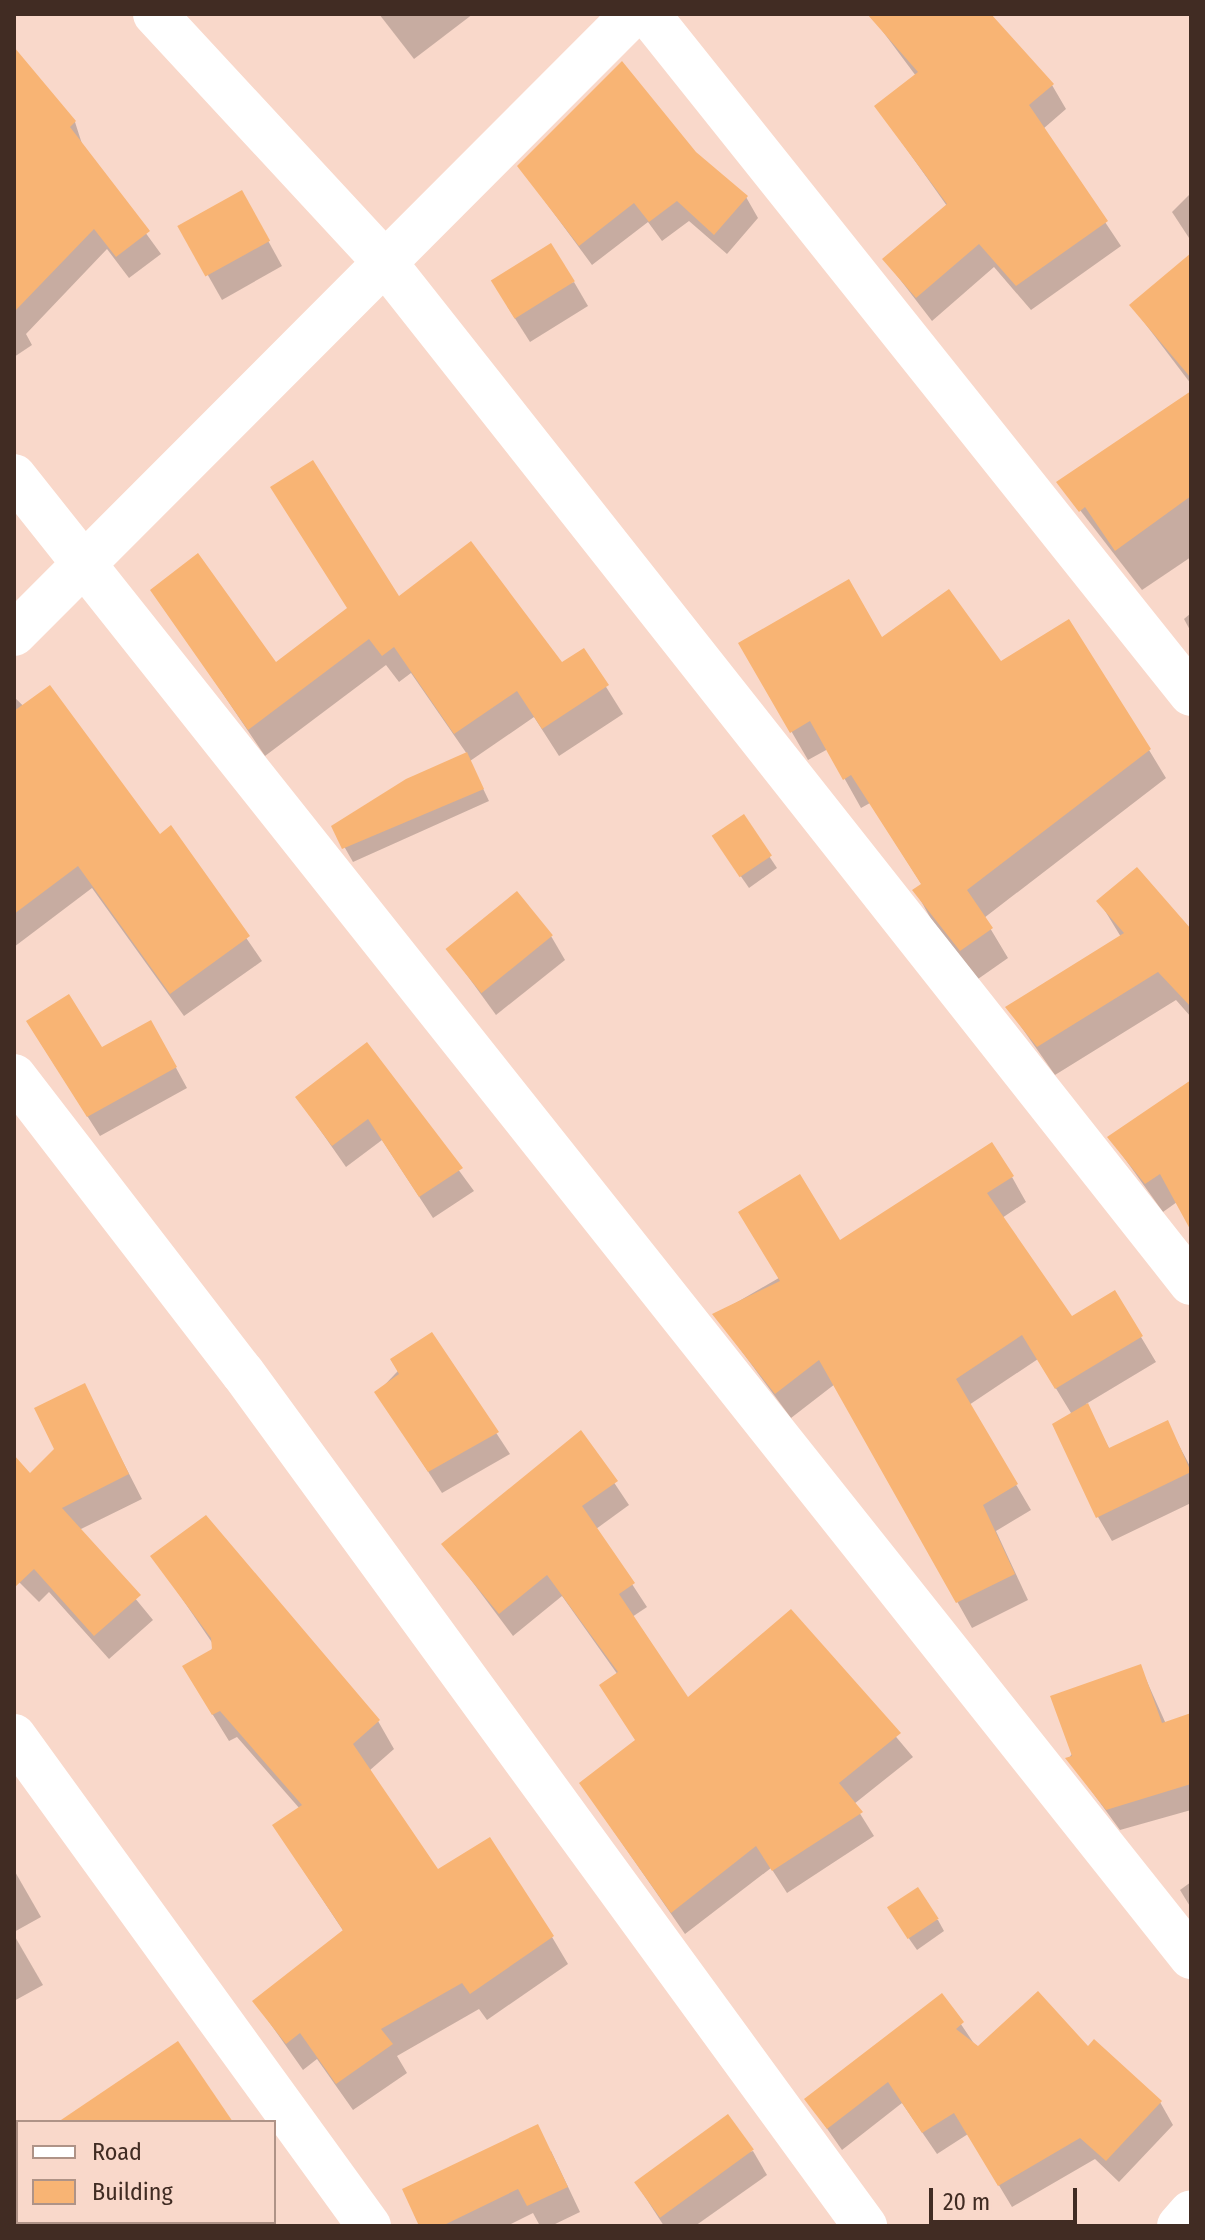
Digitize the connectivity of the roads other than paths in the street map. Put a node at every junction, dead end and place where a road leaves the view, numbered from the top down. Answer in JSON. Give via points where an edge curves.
{"nodes":[{"id":1,"x":155,"y":14,"type":"edge"},
{"id":2,"x":633,"y":14,"type":"edge"},
{"id":3,"x":648,"y":14,"type":"edge"},
{"id":4,"x":382,"y":259,"type":"junction"},
{"id":5,"x":14,"y":476,"type":"edge"},
{"id":6,"x":85,"y":563,"type":"junction"},
{"id":7,"x":14,"y":634,"type":"edge"},
{"id":8,"x":1191,"y":694,"type":"edge"},
{"id":9,"x":14,"y":1076,"type":"edge"},
{"id":10,"x":1191,"y":1283,"type":"edge"},
{"id":11,"x":14,"y":1736,"type":"edge"},
{"id":12,"x":1191,"y":1957,"type":"edge"},
{"id":13,"x":1191,"y":2212,"type":"edge"},
{"id":14,"x":369,"y":2226,"type":"edge"},
{"id":15,"x":865,"y":2226,"type":"edge"},
{"id":16,"x":1179,"y":2226,"type":"edge"}],
"edges":[{"from":1,"to":4,"type":"street"},
{"from":2,"to":4,"type":"street"},
{"from":3,"to":8,"type":"street"},
{"from":4,"to":6,"type":"street"},
{"from":4,"to":10,"type":"street"},
{"from":5,"to":6,"type":"street"},
{"from":6,"to":7,"type":"street"},
{"from":6,"to":12,"type":"street"},
{"from":9,"to":15,"type":"street","via":[[243,1373]]},
{"from":11,"to":14,"type":"street"},
{"from":13,"to":16,"type":"street"}]}
